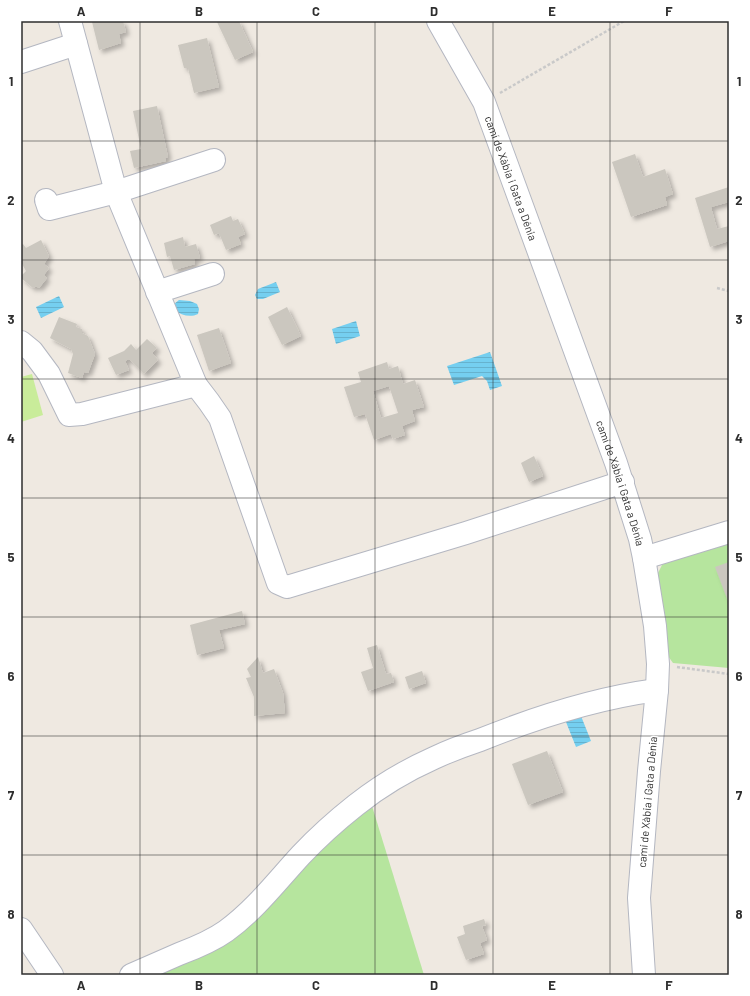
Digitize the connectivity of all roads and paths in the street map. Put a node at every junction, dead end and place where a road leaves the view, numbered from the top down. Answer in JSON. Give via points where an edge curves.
{"nodes":[{"id":1,"x":70,"y":21,"type":"edge"},
{"id":2,"x":438,"y":21,"type":"edge"},
{"id":3,"x":624,"y":21,"type":"edge"},
{"id":4,"x":76,"y":44,"type":"junction"},
{"id":5,"x":21,"y":62,"type":"edge"},
{"id":6,"x":484,"y":102,"type":"junction"},
{"id":7,"x":214,"y":160,"type":"dead end"},
{"id":8,"x":116,"y":192,"type":"junction"},
{"id":9,"x":46,"y":200,"type":"dead end"},
{"id":10,"x":213,"y":274,"type":"dead end"},
{"id":11,"x":717,"y":288,"type":"dead end"},
{"id":12,"x":729,"y":291,"type":"edge"},
{"id":13,"x":157,"y":292,"type":"junction"},
{"id":14,"x":21,"y":342,"type":"edge"},
{"id":15,"x":196,"y":385,"type":"junction"},
{"id":16,"x":623,"y":482,"type":"junction"},
{"id":17,"x":729,"y":532,"type":"edge"},
{"id":18,"x":644,"y":558,"type":"junction"},
{"id":19,"x":658,"y":664,"type":"junction"},
{"id":20,"x":729,"y":674,"type":"edge"},
{"id":21,"x":658,"y":690,"type":"junction"},
{"id":22,"x":21,"y":928,"type":"edge"},
{"id":23,"x":52,"y":975,"type":"edge"},
{"id":24,"x":131,"y":975,"type":"edge"},
{"id":25,"x":644,"y":975,"type":"edge"}],
"edges":[{"from":1,"to":4,"type":"street"},
{"from":2,"to":6,"type":"street","name":"camí de Xàbia i Gata a Dénia"},
{"from":3,"to":6,"type":"path"},
{"from":4,"to":5,"type":"street"},
{"from":4,"to":8,"type":"street"},
{"from":6,"to":16,"type":"street","name":"camí de Xàbia i Gata a Dénia"},
{"from":7,"to":8,"type":"street"},
{"from":8,"to":9,"type":"street","via":[[48,209]]},
{"from":8,"to":13,"type":"street"},
{"from":10,"to":13,"type":"street"},
{"from":11,"to":12,"type":"path"},
{"from":13,"to":15,"type":"street"},
{"from":14,"to":15,"type":"street","via":[[32,351],[49,374],[68,415],[82,414]]},
{"from":15,"to":16,"type":"street","via":[[220,418],[278,583],[287,587]]},
{"from":16,"to":18,"type":"street","name":"camí de Xàbia i Gata a Dénia"},
{"from":17,"to":18,"type":"street"},
{"from":18,"to":19,"type":"street","name":"camí de Xàbia i Gata a Dénia","via":[[655,626]]},
{"from":19,"to":20,"type":"path"},
{"from":19,"to":21,"type":"street","name":"camí de Xàbia i Gata a Dénia"},
{"from":21,"to":24,"type":"street","via":[[544,716],[435,757],[398,777],[375,790],[334,823],[301,854],[270,891],[226,931],[199,946]]},
{"from":21,"to":25,"type":"street","name":"camí de Xàbia i Gata a Dénia","via":[[640,898]]},
{"from":22,"to":23,"type":"street"}]}
